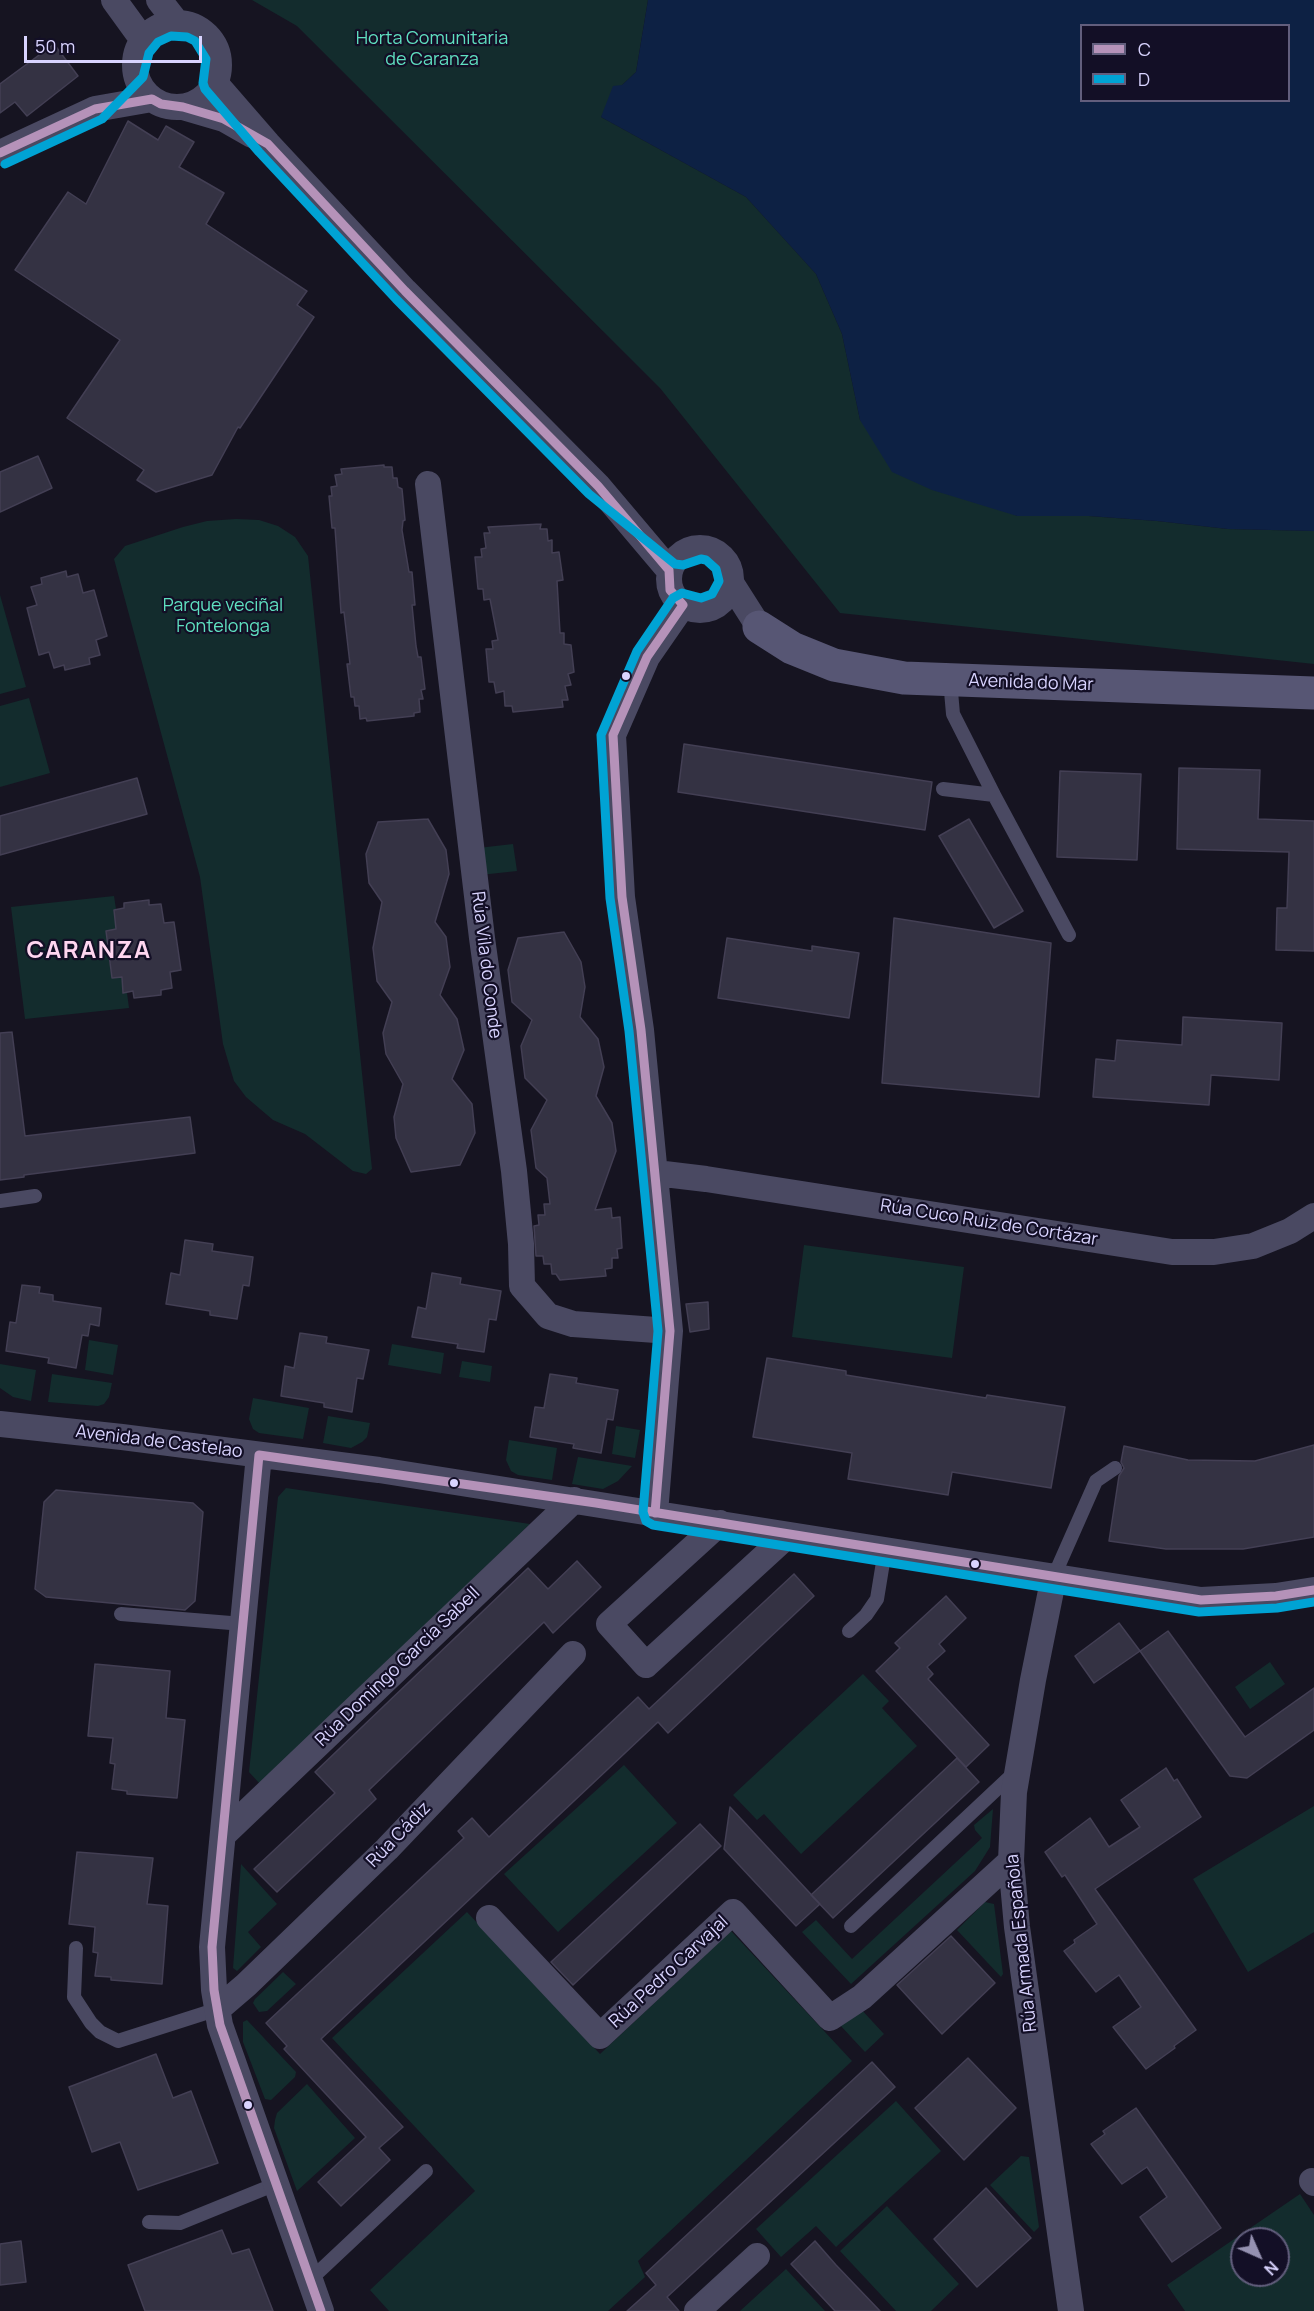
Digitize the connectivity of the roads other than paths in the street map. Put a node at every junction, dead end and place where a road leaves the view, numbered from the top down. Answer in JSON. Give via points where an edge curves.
{"nodes":[{"id":1,"x":114,"y":0,"type":"edge"},
{"id":2,"x":120,"y":0,"type":"edge"},
{"id":3,"x":159,"y":0,"type":"edge"},
{"id":4,"x":159,"y":30,"type":"junction"},
{"id":5,"x":134,"y":69,"type":"junction"},
{"id":6,"x":215,"y":83,"type":"junction"},
{"id":7,"x":152,"y":99,"type":"junction"},
{"id":8,"x":183,"y":107,"type":"junction"},
{"id":9,"x":95,"y":109,"type":"junction"},
{"id":10,"x":268,"y":144,"type":"junction"},
{"id":11,"x":0,"y":153,"type":"edge"},
{"id":12,"x":429,"y":484,"type":"dead end"},
{"id":13,"x":675,"y":562,"type":"junction"},
{"id":14,"x":731,"y":583,"type":"junction"},
{"id":15,"x":682,"y":605,"type":"junction"},
{"id":16,"x":711,"y":608,"type":"junction"},
{"id":17,"x":759,"y":627,"type":"junction"},
{"id":18,"x":950,"y":680,"type":"junction"},
{"id":19,"x":1314,"y":693,"type":"edge"},
{"id":20,"x":943,"y":789,"type":"dead end"},
{"id":21,"x":994,"y":795,"type":"junction"},
{"id":22,"x":1069,"y":935,"type":"dead end"},
{"id":23,"x":656,"y":1173,"type":"junction"},
{"id":24,"x":35,"y":1196,"type":"dead end"},
{"id":25,"x":0,"y":1201,"type":"edge"},
{"id":26,"x":1314,"y":1215,"type":"edge"},
{"id":27,"x":670,"y":1331,"type":"junction"},
{"id":28,"x":0,"y":1424,"type":"edge"},
{"id":29,"x":259,"y":1455,"type":"junction"},
{"id":30,"x":1115,"y":1468,"type":"dead end"},
{"id":31,"x":574,"y":1500,"type":"junction"},
{"id":32,"x":655,"y":1513,"type":"junction"},
{"id":33,"x":720,"y":1523,"type":"junction"},
{"id":34,"x":788,"y":1535,"type":"junction"},
{"id":35,"x":885,"y":1550,"type":"junction"},
{"id":36,"x":1053,"y":1576,"type":"junction"},
{"id":37,"x":1314,"y":1590,"type":"edge"},
{"id":38,"x":121,"y":1614,"type":"dead end"},
{"id":39,"x":243,"y":1624,"type":"junction"},
{"id":40,"x":849,"y":1632,"type":"dead end"},
{"id":41,"x":573,"y":1654,"type":"dead end"},
{"id":42,"x":1018,"y":1769,"type":"junction"},
{"id":43,"x":224,"y":1834,"type":"junction"},
{"id":44,"x":1011,"y":1861,"type":"junction"},
{"id":45,"x":489,"y":1918,"type":"dead end"},
{"id":46,"x":851,"y":1926,"type":"dead end"},
{"id":47,"x":76,"y":1948,"type":"dead end"},
{"id":48,"x":218,"y":2009,"type":"junction"},
{"id":49,"x":426,"y":2171,"type":"dead end"},
{"id":50,"x":276,"y":2184,"type":"junction"},
{"id":51,"x":149,"y":2222,"type":"dead end"},
{"id":52,"x":758,"y":2256,"type":"dead end"},
{"id":53,"x":310,"y":2280,"type":"junction"},
{"id":54,"x":321,"y":2311,"type":"edge"},
{"id":55,"x":697,"y":2311,"type":"edge"},
{"id":56,"x":1071,"y":2311,"type":"edge"}],
"edges":[{"from":1,"to":4,"type":"street"},
{"from":2,"to":4,"type":"street"},
{"from":3,"to":4,"type":"street"},
{"from":4,"to":5,"type":"street","via":[[135,56]]},
{"from":4,"to":6,"type":"street","via":[[191,25],[203,32],[212,43],[218,63]]},
{"from":5,"to":7,"type":"street","via":[[140,86]]},
{"from":5,"to":9,"type":"street"},
{"from":6,"to":8,"type":"street","via":[[201,99]]},
{"from":6,"to":10,"type":"street"},
{"from":7,"to":8,"type":"street"},
{"from":7,"to":9,"type":"street"},
{"from":8,"to":10,"type":"street","via":[[224,119]]},
{"from":9,"to":11,"type":"street"},
{"from":10,"to":13,"type":"street","via":[[405,291]]},
{"from":12,"to":27,"type":"street","name":"Rúa Vila do Conde","via":[[482,938],[514,1171],[522,1286],[548,1316],[573,1324]]},
{"from":13,"to":14,"type":"street","via":[[691,549],[711,549],[727,563]]},
{"from":13,"to":15,"type":"street","via":[[668,580],[670,590]]},
{"from":14,"to":16,"type":"street","via":[[724,598]]},
{"from":14,"to":17,"type":"street","name":"Avenida do Mar"},
{"from":15,"to":16,"type":"street"},
{"from":15,"to":23,"type":"street","via":[[647,657],[613,735],[622,897]]},
{"from":16,"to":17,"type":"street","name":"Avenida do Mar"},
{"from":17,"to":18,"type":"street","name":"Avenida do Mar","via":[[792,648],[834,665],[904,678]]},
{"from":18,"to":19,"type":"street","name":"Avenida do Mar"},
{"from":18,"to":21,"type":"lane","via":[[953,714]]},
{"from":20,"to":21,"type":"lane"},
{"from":21,"to":22,"type":"lane"},
{"from":23,"to":26,"type":"street","name":"Rúa Cuco Ruiz de Cortázar","via":[[1172,1252],[1214,1252],[1253,1246],[1290,1231]]},
{"from":23,"to":27,"type":"street"},
{"from":24,"to":25,"type":"lane"},
{"from":27,"to":32,"type":"street"},
{"from":28,"to":29,"type":"street","name":"Avenida de Castelao"},
{"from":29,"to":31,"type":"street","name":"Avenida de Castelao"},
{"from":29,"to":39,"type":"street"},
{"from":30,"to":36,"type":"lane","via":[[1096,1481]]},
{"from":31,"to":32,"type":"street","name":"Avenida de Castelao"},
{"from":31,"to":43,"type":"street","name":"Rúa Domingo García Sabell"},
{"from":32,"to":33,"type":"street","name":"Avenida de Castelao"},
{"from":33,"to":34,"type":"street","name":"Avenida de Castelao"},
{"from":33,"to":34,"type":"street","via":[[609,1624],[646,1665]]},
{"from":34,"to":35,"type":"street","name":"Avenida de Castelao"},
{"from":35,"to":36,"type":"street","name":"Avenida de Castelao"},
{"from":35,"to":40,"type":"lane","via":[[877,1599]]},
{"from":36,"to":37,"type":"street","name":"Avenida de Castelao","via":[[1201,1600]]},
{"from":36,"to":42,"type":"street","name":"Rúa Armada Española"},
{"from":38,"to":39,"type":"lane"},
{"from":39,"to":43,"type":"street"},
{"from":41,"to":48,"type":"street","name":"Rúa Cádiz","via":[[387,1849]]},
{"from":42,"to":44,"type":"street","name":"Rúa Armada Española"},
{"from":42,"to":46,"type":"lane"},
{"from":43,"to":48,"type":"street","via":[[212,1947]]},
{"from":44,"to":45,"type":"street","name":"Rúa Pedro Carvajal","via":[[862,1997],[830,2018],[733,1912],[600,2036]]},
{"from":44,"to":56,"type":"street","name":"Rúa Armada Española"},
{"from":47,"to":48,"type":"lane","via":[[74,1997],[91,2023],[118,2041]]},
{"from":48,"to":50,"type":"street","via":[[220,2025]]},
{"from":49,"to":53,"type":"lane"},
{"from":50,"to":51,"type":"lane","via":[[180,2223]]},
{"from":50,"to":53,"type":"street"},
{"from":52,"to":55,"type":"street"},
{"from":53,"to":54,"type":"street"}]}
